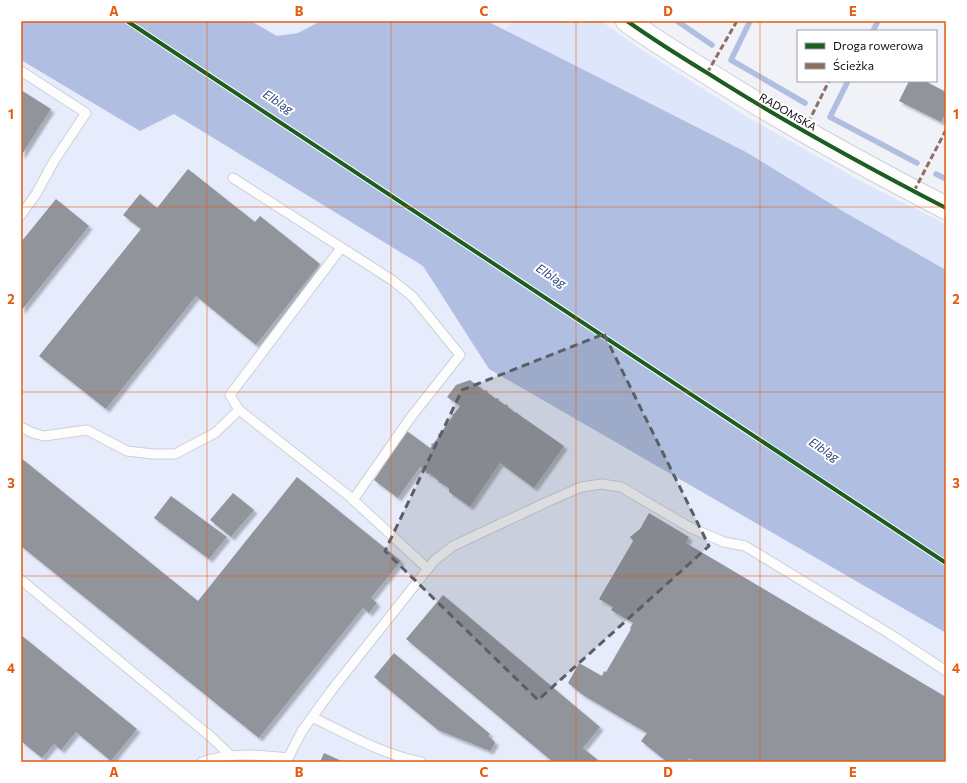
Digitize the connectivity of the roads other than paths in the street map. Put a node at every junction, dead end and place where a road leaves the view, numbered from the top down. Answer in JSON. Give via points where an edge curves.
{"nodes":[{"id":1,"x":628,"y":21,"type":"edge"},
{"id":2,"x":21,"y":71,"type":"edge"},
{"id":3,"x":233,"y":178,"type":"dead end"},
{"id":4,"x":946,"y":208,"type":"edge"},
{"id":5,"x":21,"y":214,"type":"edge"},
{"id":6,"x":341,"y":248,"type":"junction"},
{"id":7,"x":239,"y":410,"type":"junction"},
{"id":8,"x":21,"y":427,"type":"edge"},
{"id":9,"x":354,"y":500,"type":"junction"},
{"id":10,"x":428,"y":569,"type":"junction"},
{"id":11,"x":21,"y":580,"type":"edge"},
{"id":12,"x":946,"y":671,"type":"edge"},
{"id":13,"x":312,"y":717,"type":"junction"},
{"id":14,"x":231,"y":756,"type":"junction"},
{"id":15,"x":287,"y":760,"type":"edge"},
{"id":16,"x":202,"y":762,"type":"edge"},
{"id":17,"x":421,"y":762,"type":"edge"}],
"edges":[{"from":1,"to":4,"type":"street","name":"RADOMSKA","via":[[758,105],[868,168]]},
{"from":2,"to":5,"type":"lane","via":[[86,113]]},
{"from":3,"to":6,"type":"lane"},
{"from":6,"to":7,"type":"lane","via":[[230,395]]},
{"from":6,"to":9,"type":"lane","via":[[392,280],[413,297],[460,355],[411,417]]},
{"from":7,"to":8,"type":"lane","via":[[215,433],[175,454],[127,451],[87,430],[44,436]]},
{"from":7,"to":9,"type":"lane"},
{"from":9,"to":10,"type":"lane"},
{"from":10,"to":12,"type":"lane","via":[[453,546],[581,487],[602,484],[622,487],[691,528],[724,542],[745,546]]},
{"from":10,"to":13,"type":"lane"},
{"from":11,"to":14,"type":"lane"},
{"from":13,"to":15,"type":"lane"},
{"from":13,"to":17,"type":"lane","via":[[402,758]]},
{"from":14,"to":15,"type":"lane","via":[[268,756]]},
{"from":14,"to":16,"type":"lane"}]}
